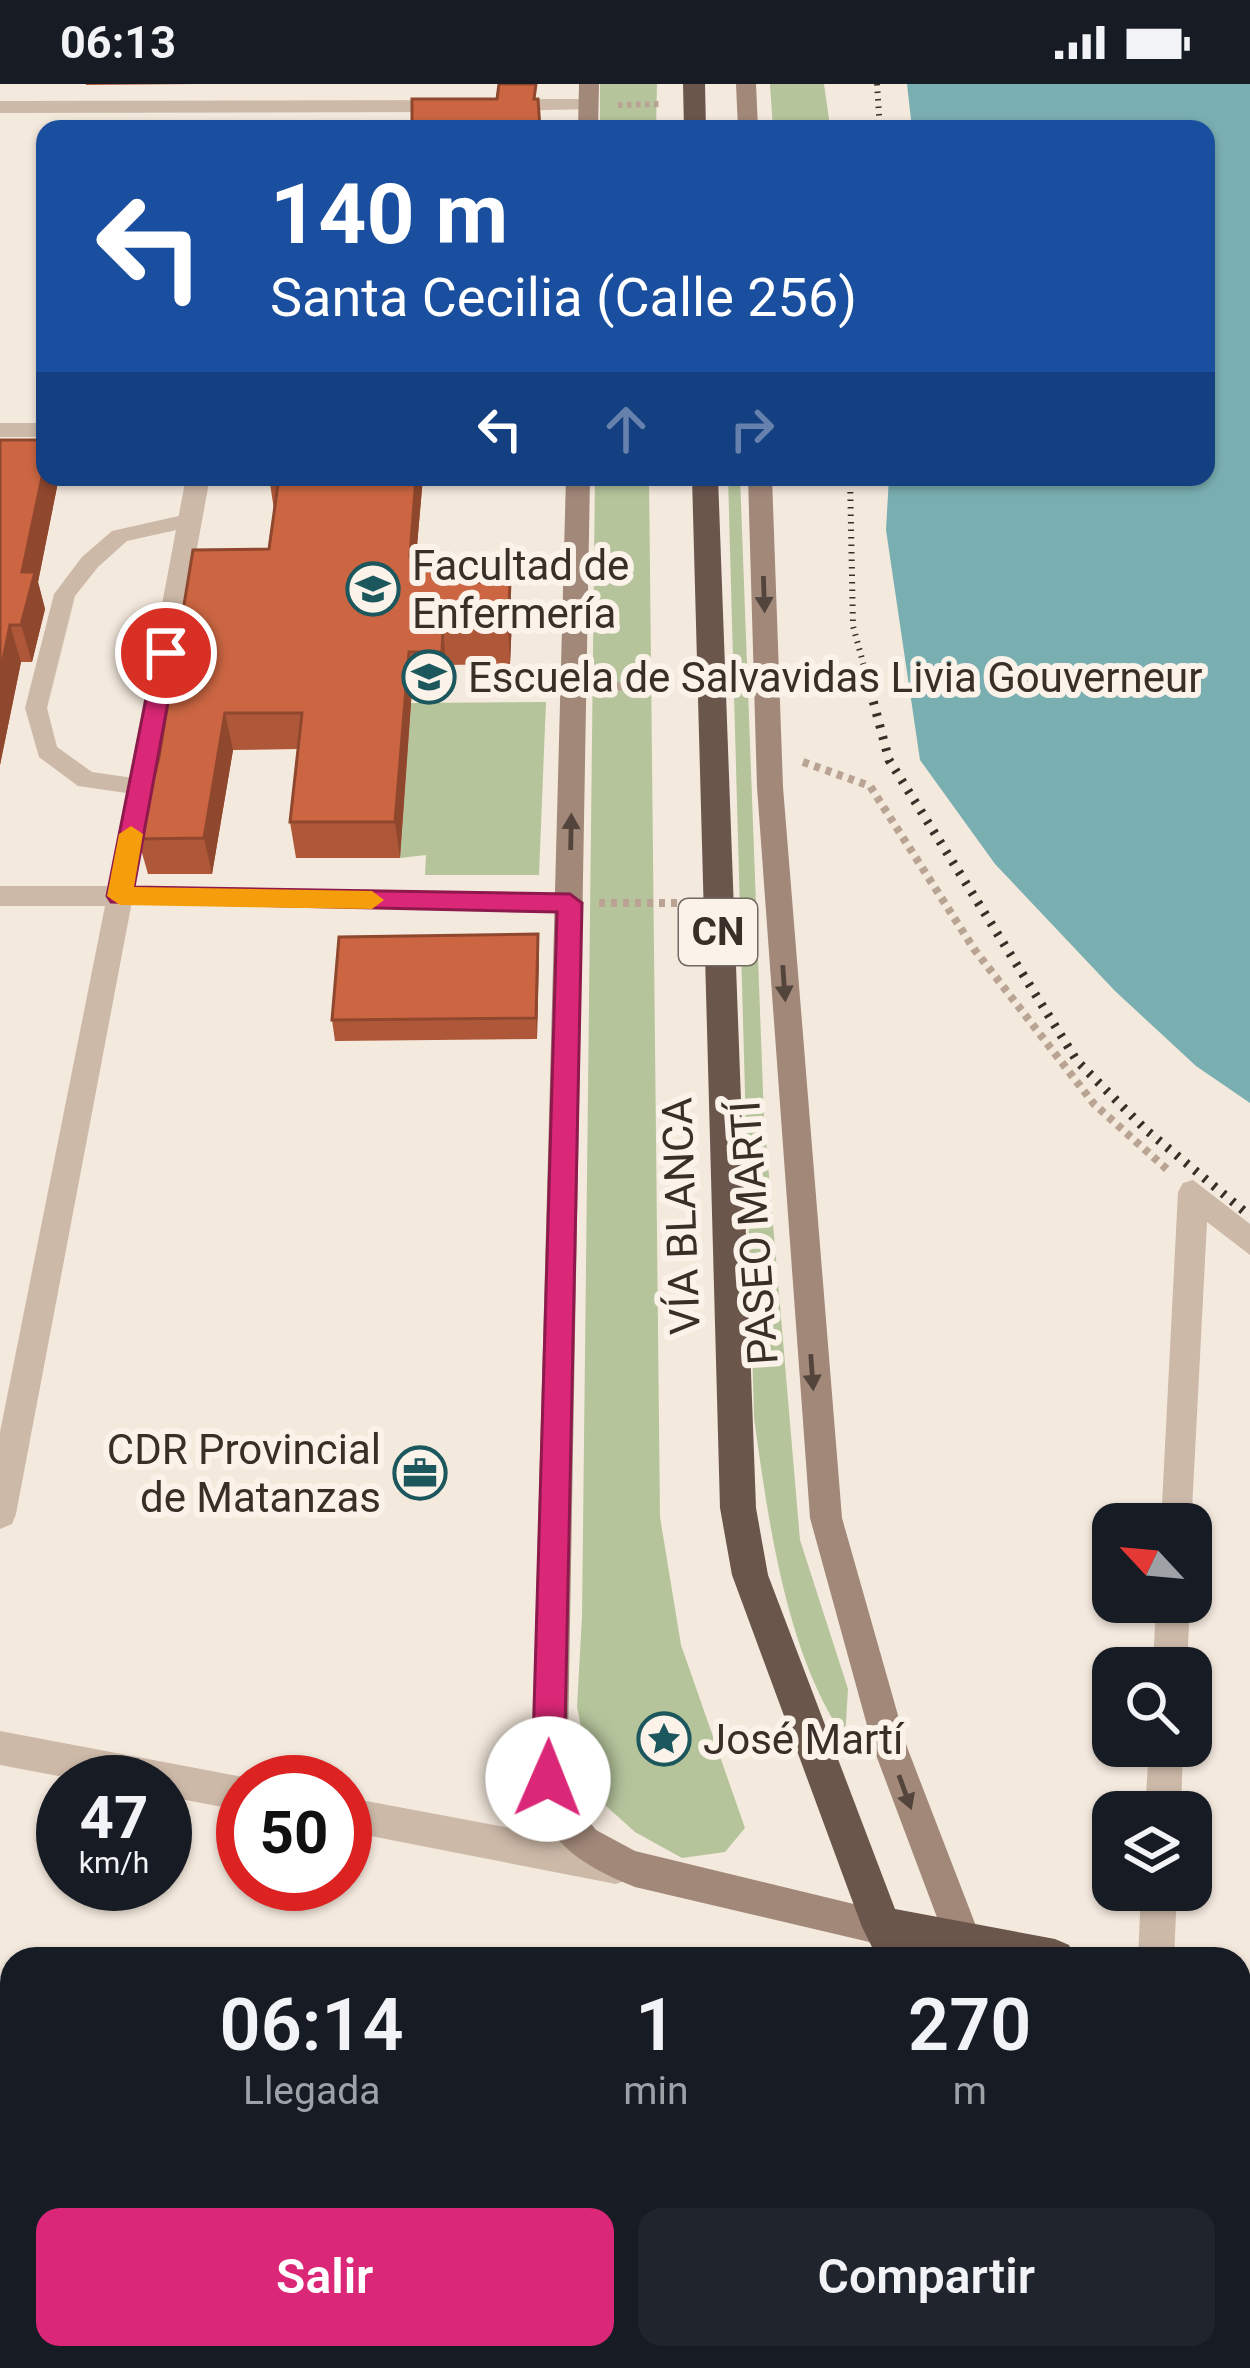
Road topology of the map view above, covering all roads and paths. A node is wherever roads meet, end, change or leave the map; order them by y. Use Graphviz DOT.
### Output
graph roads {
  1 [pos="271,84"];
  2 [pos="746,84"];
  3 [pos="694,94"];
  4 [pos="589,95"];
  5 [pos="267,106"];
  6 [pos="0,107"];
  7 [pos="265,120"];
  8 [pos="748,120"];
  9 [pos="0,430"];
  10 [pos="36,430"];
  11 [pos="197,486"];
  12 [pos="578,486"];
  13 [pos="705,486"];
  14 [pos="760,486"];
  15 [pos="192,520"];
  16 [pos="711,683"];
  17 [pos="574,689"];
  18 [pos="790,757"];
  19 [pos="140,788"];
  20 [pos="0,896"];
  21 [pos="120,896"];
  22 [pos="570,903"];
  23 [pos="717,903"];
  24 [pos="1193,1192"];
  25 [pos="1250,1242"];
  26 [pos="1178,1503"];
  27 [pos="0,1514"];
  28 [pos="0,1748"];
  29 [pos="216,1789"];
  30 [pos="372,1819"];
  31 [pos="635,1869"];
  32 [pos="1158,1911"];
  33 [pos="892,1943"];
  34 [pos="942,1947"];
  35 [pos="966,1947"];
  36 [pos="1157,1947"];
  1 -- 5 [label="street"];
  2 -- 8 [label="main road"];
  3 -- 4 [label="path"];
  4 -- 5 [label="street"];
  5 -- 6 [label="street"];
  5 -- 7 [label="street"];
  9 -- 10 [label="street"];
  11 -- 15 [label="street"];
  12 -- 17 [label="main road"];
  13 -- 16 [label="highway, VÍA BLANCA / CN"];
  14 -- 35 [label="main road, PASEO MARTÍ, one-way"];
  15 -- 19 [label="street"];
  15 -- 19 [label="lane"];
  16 -- 17 [label="path"];
  16 -- 23 [label="highway, VÍA BLANCA / CN"];
  22 -- 17 [label="main road, one-way"];
  18 -- 24 [label="path"];
  19 -- 21 [label="street"];
  20 -- 21 [label="street"];
  21 -- 22 [label="street"];
  21 -- 27 [label="street"];
  22 -- 23 [label="path"];
  22 -- 31 [label="main road"];
  23 -- 33 [label="highway, VÍA BLANCA / CN"];
  24 -- 25 [label="street"];
  24 -- 26 [label="street"];
  28 -- 29 [label="street"];
  30 -- 31 [label="street"];
  31 -- 33 [label="main road"];
  32 -- 36 [label="street"];
  33 -- 34 [label="highway"];
}
